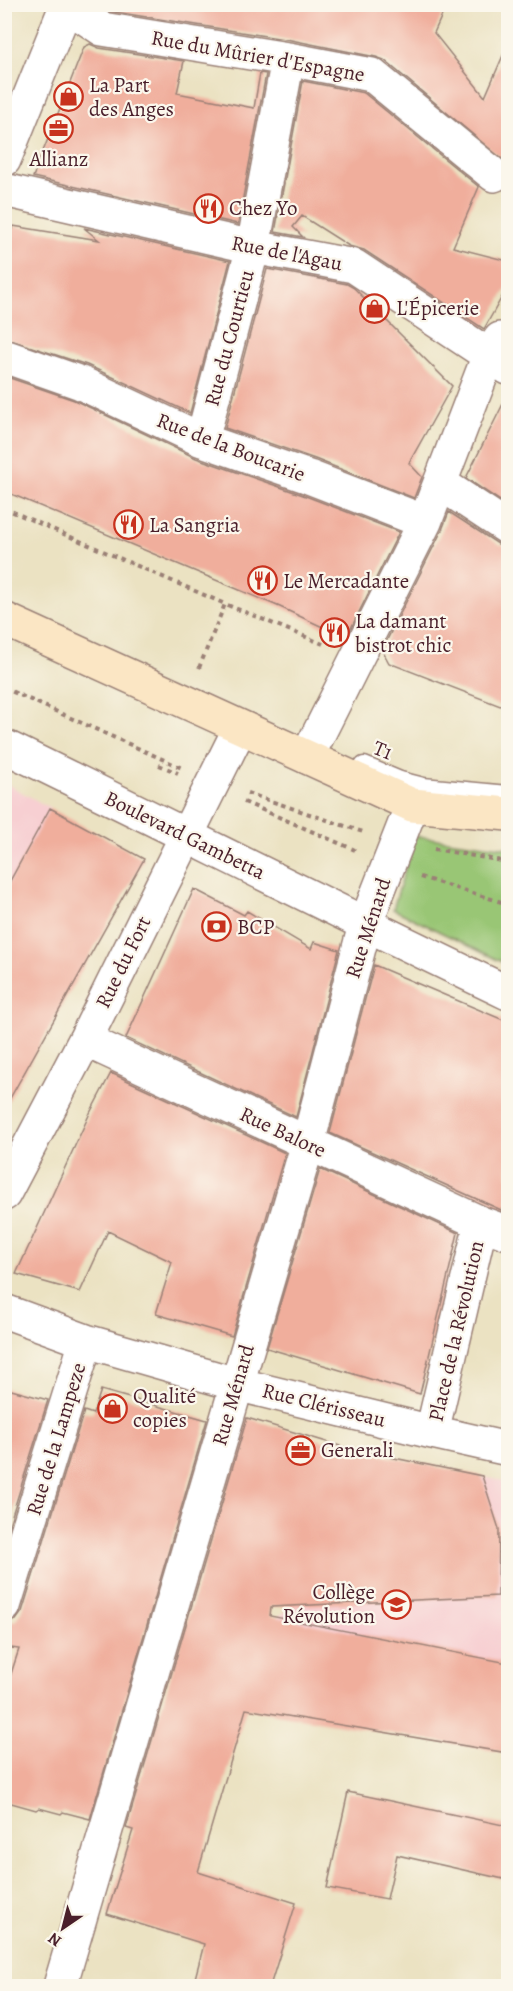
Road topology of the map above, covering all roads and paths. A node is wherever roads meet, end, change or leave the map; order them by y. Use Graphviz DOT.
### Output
graph roads {
  1 [pos="66,5"];
  2 [pos="288,59"];
  3 [pos="4,160"];
  4 [pos="494,175"];
  5 [pos="4,190"];
  6 [pos="253,247"];
  7 [pos="499,354"];
  8 [pos="4,356"];
  9 [pos="202,440"];
  10 [pos="440,483"];
  11 [pos="4,508"];
  12 [pos="425,522"];
  13 [pos="508,528"];
  14 [pos="225,604"];
  15 [pos="7,617"];
  16 [pos="356,658"];
  17 [pos="195,676"];
  18 [pos="245,722"];
  19 [pos="4,746"];
  20 [pos="310,751"];
  21 [pos="508,795"];
  22 [pos="412,806"];
  23 [pos="508,814"];
  24 [pos="186,834"];
  25 [pos="365,925"];
  26 [pos="508,993"];
  27 [pos="86,1040"];
  28 [pos="308,1143"];
  29 [pos="4,1194"];
  30 [pos="495,1228"];
  31 [pos="4,1311"];
  32 [pos="86,1341"];
  33 [pos="236,1384"];
  34 [pos="432,1432"];
  35 [pos="508,1449"];
  36 [pos="4,1606"];
  37 [pos="60,1986"];
  1 -- 2 [label="street, Rue du Mûrier d'Espagne"];
  1 -- 3 [label="street"];
  2 -- 4 [label="street, Rue du Mûrier d'Espagne"];
  2 -- 6 [label="street, Rue du Courtieu"];
  5 -- 6 [label="street, Rue de l'Agau"];
  6 -- 7 [label="street, Rue de l'Agau"];
  6 -- 9 [label="street, Rue du Courtieu"];
  7 -- 10 [label="street"];
  8 -- 9 [label="street, Rue de la Boucarie"];
  9 -- 12 [label="street, Rue de la Boucarie"];
  10 -- 12 [label="street"];
  10 -- 13 [label="street"];
  11 -- 14 [label="path"];
  12 -- 16 [label="street"];
  14 -- 16 [label="path"];
  14 -- 17 [label="path"];
  15 -- 18 [label="street"];
  16 -- 20 [label="street"];
  18 -- 20 [label="street"];
  18 -- 24 [label="street, Rue du Fort"];
  19 -- 24 [label="street, Boulevard Gambetta"];
  20 -- 21 [label="lane, T1"];
  20 -- 22 [label="street"];
  22 -- 23 [label="street"];
  22 -- 25 [label="street, Rue Ménard"];
  24 -- 25 [label="street, Boulevard Gambetta"];
  24 -- 27 [label="street, Rue du Fort"];
  25 -- 26 [label="street, Boulevard Gambetta"];
  25 -- 28 [label="street, Rue Ménard"];
  27 -- 28 [label="street, Rue Balore"];
  27 -- 29 [label="street, Rue du Fort"];
  28 -- 30 [label="street, Rue Balore"];
  28 -- 33 [label="street, Rue Ménard"];
  30 -- 34 [label="street, Place de la Révolution"];
  31 -- 32 [label="street, Rue Clérisseau"];
  32 -- 33 [label="street, Rue Clérisseau"];
  32 -- 36 [label="street, Rue de la Lampeze"];
  33 -- 34 [label="street, Rue Clérisseau"];
  33 -- 37 [label="street, Rue Ménard"];
  34 -- 35 [label="street, Rue Clérisseau"];
}
